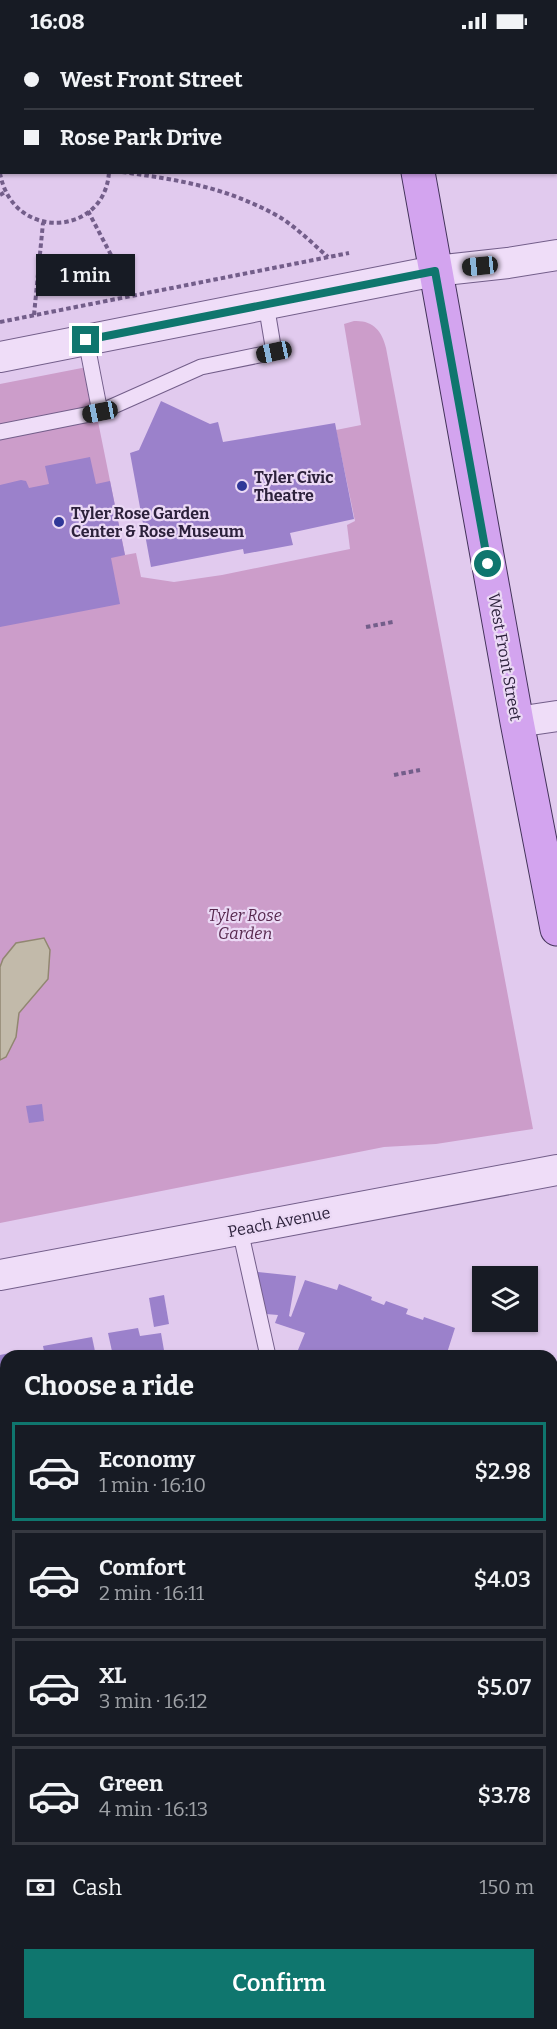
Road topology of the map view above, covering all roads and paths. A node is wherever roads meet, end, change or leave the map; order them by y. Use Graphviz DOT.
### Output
graph roads {
  1 [pos="0,174"];
  2 [pos="108,174"];
  3 [pos="138,174"];
  4 [pos="418,174"];
  5 [pos="5,192"];
  6 [pos="0,195"];
  7 [pos="88,212"];
  8 [pos="43,223"];
  9 [pos="349,253"];
  10 [pos="557,255"];
  11 [pos="328,257"];
  12 [pos="435,271"];
  13 [pos="132,296"];
  14 [pos="266,304"];
  15 [pos="34,315"];
  16 [pos="0,322"];
  17 [pos="86,340"];
  18 [pos="0,357"];
  19 [pos="100,412"];
  20 [pos="0,432"];
  21 [pos="393,622"];
  22 [pos="366,627"];
  23 [pos="557,716"];
  24 [pos="517,722"];
  25 [pos="420,770"];
  26 [pos="394,776"];
  27 [pos="557,929"];
  28 [pos="557,1170"];
  29 [pos="240,1230"];
  30 [pos="0,1275"];
  31 [pos="267,1350"];
  1 -- 5 [label="path"];
  2 -- 7 [label="path"];
  3 -- 11 [label="path"];
  4 -- 12 [label="main road, West Front Street"];
  5 -- 6 [label="path"];
  5 -- 8 [label="path"];
  7 -- 8 [label="path"];
  7 -- 13 [label="path"];
  8 -- 15 [label="path"];
  9 -- 11 [label="path"];
  10 -- 12 [label="street"];
  11 -- 13 [label="path"];
  12 -- 14 [label="street"];
  12 -- 24 [label="main road, West Front Street"];
  13 -- 15 [label="path"];
  14 -- 17 [label="street"];
  14 -- 19 [label="lane"];
  15 -- 16 [label="path"];
  17 -- 18 [label="street"];
  17 -- 19 [label="lane"];
  19 -- 20 [label="lane"];
  21 -- 22 [label="path"];
  23 -- 24 [label="street"];
  24 -- 27 [label="main road, West Front Street"];
  25 -- 26 [label="path"];
  28 -- 29 [label="street, Peach Avenue"];
  29 -- 30 [label="street, Peach Avenue"];
  29 -- 31 [label="lane"];
}
